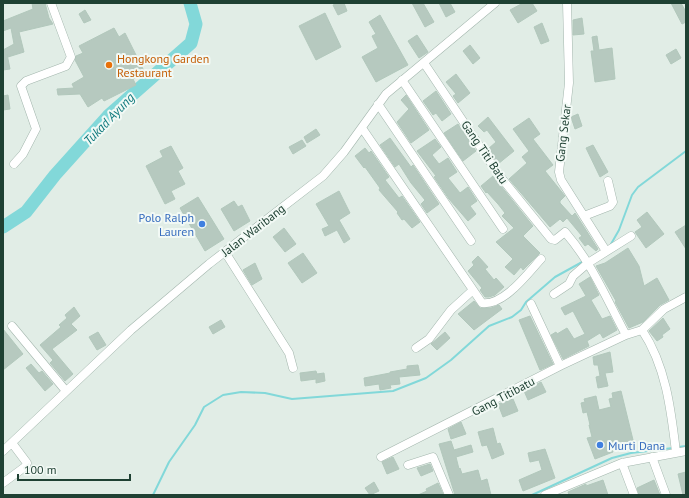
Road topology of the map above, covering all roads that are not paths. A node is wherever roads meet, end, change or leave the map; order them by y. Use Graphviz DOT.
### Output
graph roads {
  1 [pos="51,3"];
  2 [pos="495,3"];
  3 [pos="567,3"];
  4 [pos="424,63"];
  5 [pos="402,80"];
  6 [pos="378,104"];
  7 [pos="362,128"];
  8 [pos="14,164"];
  9 [pos="608,181"];
  10 [pos="584,216"];
  11 [pos="503,229"];
  12 [pos="631,236"];
  13 [pos="471,241"];
  14 [pos="605,249"];
  15 [pos="225,252"];
  16 [pos="541,259"];
  17 [pos="586,261"];
  18 [pos="473,290"];
  19 [pos="554,294"];
  20 [pos="686,297"];
  21 [pos="531,304"];
  22 [pos="12,326"];
  23 [pos="642,330"];
  24 [pos="626,335"];
  25 [pos="416,348"];
  26 [pos="560,366"];
  27 [pos="293,368"];
  28 [pos="66,391"];
  29 [pos="12,442"];
  30 [pos="676,448"];
  31 [pos="3,451"];
  32 [pos="686,451"];
  33 [pos="652,456"];
  34 [pos="381,458"];
  35 [pos="622,463"];
  36 [pos="408,465"];
  37 [pos="5,478"];
  38 [pos="449,495"];
  39 [pos="544,495"];
  40 [pos="634,495"];
  41 [pos="666,495"];
  1 -- 8 [label="street"];
  2 -- 4 [label="street, Jalan Waribang"];
  3 -- 10 [label="street, Gang Sekar"];
  4 -- 5 [label="street, Jalan Waribang"];
  4 -- 17 [label="street, Gang Titi Batu"];
  5 -- 6 [label="street, Jalan Waribang"];
  5 -- 11 [label="street"];
  6 -- 7 [label="street, Jalan Waribang"];
  6 -- 13 [label="street"];
  7 -- 15 [label="street, Jalan Waribang"];
  7 -- 18 [label="street"];
  9 -- 10 [label="street"];
  10 -- 14 [label="street, Gang Sekar"];
  12 -- 14 [label="street"];
  14 -- 17 [label="street"];
  15 -- 27 [label="street"];
  15 -- 28 [label="street, Jalan Waribang"];
  16 -- 18 [label="street"];
  17 -- 19 [label="street"];
  17 -- 24 [label="street"];
  18 -- 25 [label="street"];
  20 -- 23 [label="street"];
  21 -- 26 [label="street"];
  22 -- 28 [label="street"];
  23 -- 24 [label="street, Gang Titibatu"];
  23 -- 30 [label="street"];
  24 -- 26 [label="street, Gang Titibatu"];
  26 -- 34 [label="street, Gang Titibatu"];
  28 -- 29 [label="street, Jalan Waribang"];
  29 -- 31 [label="street, Jalan Waribang"];
  29 -- 37 [label="street"];
  30 -- 32 [label="street"];
  30 -- 33 [label="street"];
  33 -- 35 [label="street"];
  33 -- 41 [label="street"];
  35 -- 39 [label="street"];
  35 -- 40 [label="street"];
  36 -- 38 [label="street"];
}
